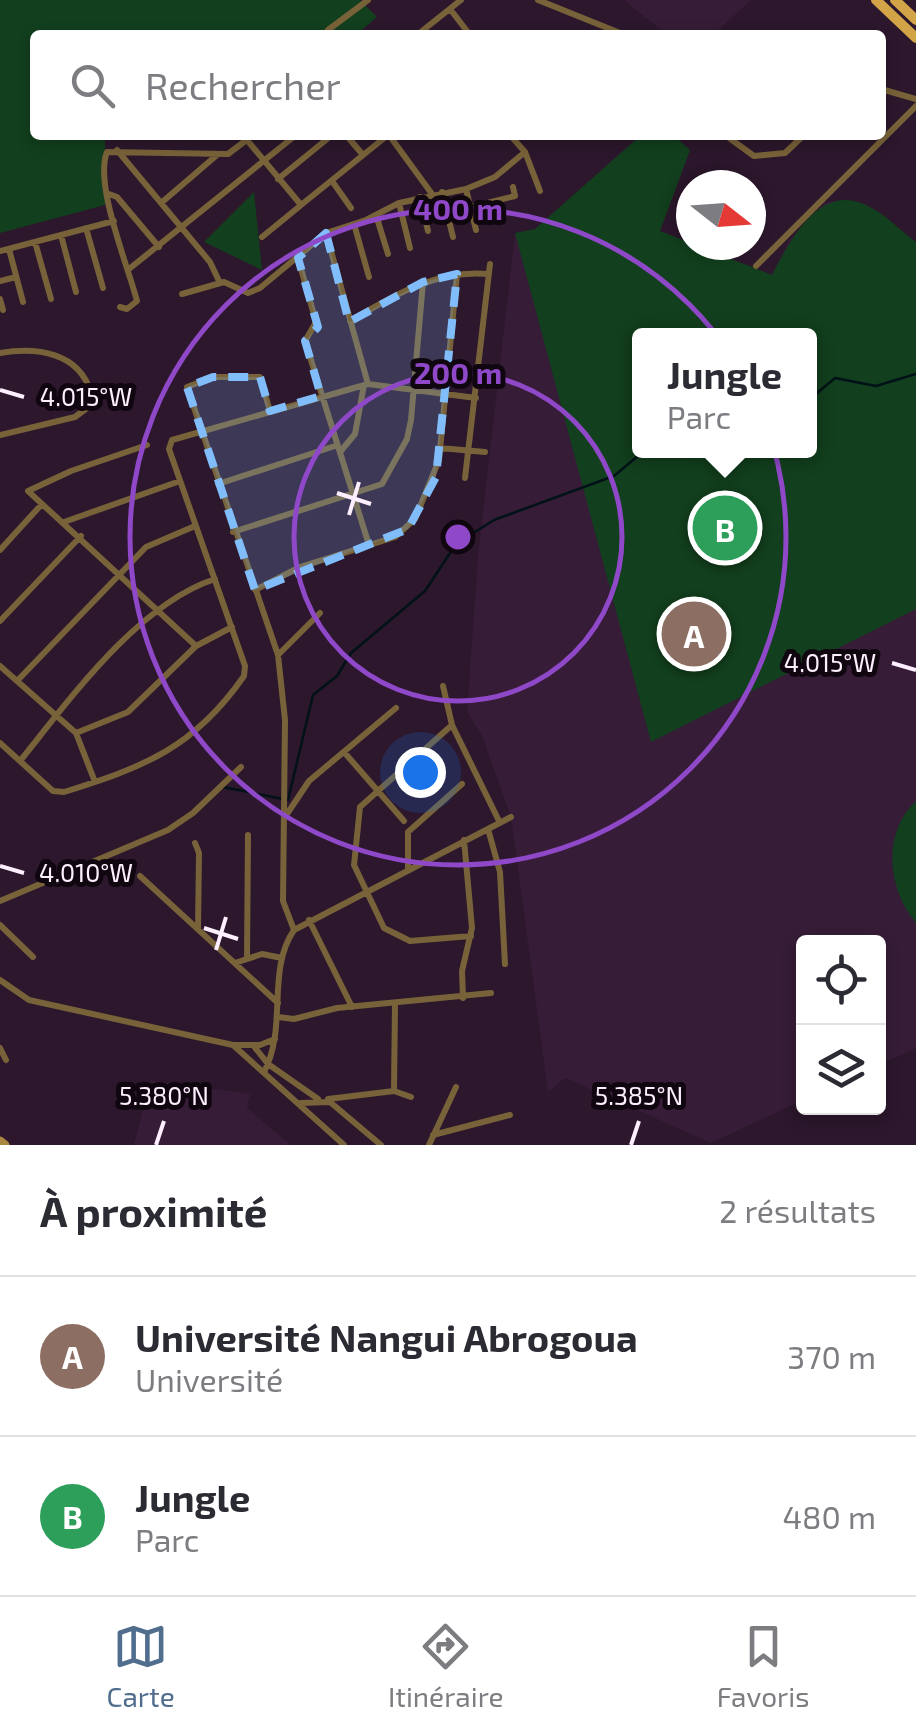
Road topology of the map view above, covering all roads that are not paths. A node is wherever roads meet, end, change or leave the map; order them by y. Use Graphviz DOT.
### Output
graph roads {
  1 [pos="368,0"];
  2 [pos="460,0"];
  3 [pos="538,0"];
  4 [pos="876,0"];
  5 [pos="894,0"];
  6 [pos="450,9"];
  7 [pos="916,20"];
  8 [pos="328,30"];
  9 [pos="426,30"];
  10 [pos="466,30"];
  11 [pos="613,30"];
  12 [pos="916,38"];
  13 [pos="886,92"];
  14 [pos="916,102"];
  15 [pos="886,128"];
  16 [pos="247,140"];
  17 [pos="251,140"];
  18 [pos="290,140"];
  19 [pos="326,140"];
  20 [pos="350,140"];
  21 [pos="383,140"];
  22 [pos="393,140"];
  23 [pos="514,140"];
  24 [pos="731,140"];
  25 [pos="798,140"];
  26 [pos="875,140"];
  27 [pos="118,150"];
  28 [pos="525,152"];
  29 [pos="218,155"];
  30 [pos="364,155"];
  31 [pos="263,162"];
  32 [pos="278,180"];
  33 [pos="332,181"];
  34 [pos="513,187"];
  35 [pos="466,189"];
  36 [pos="540,191"];
  37 [pos="442,192"];
  38 [pos="109,194"];
  39 [pos="432,194"];
  40 [pos="420,197"];
  41 [pos="161,203"];
  42 [pos="399,203"];
  43 [pos="301,205"];
  44 [pos="471,207"];
  45 [pos="351,208"];
  46 [pos="376,215"];
  47 [pos="114,221"];
  48 [pos="354,224"];
  49 [pos="86,228"];
  50 [pos="183,229"];
  51 [pos="476,230"];
  52 [pos="428,231"];
  53 [pos="326,233"];
  54 [pos="61,235"];
  55 [pos="453,237"];
  56 [pos="262,238"];
  57 [pos="36,242"];
  58 [pos="159,246"];
  59 [pos="9,248"];
  60 [pos="410,248"];
  61 [pos="0,251"];
  62 [pos="388,254"];
  63 [pos="298,258"];
  64 [pos="490,264"];
  65 [pos="756,266"];
  66 [pos="129,269"];
  67 [pos="457,274"];
  68 [pos="489,274"];
  69 [pos="369,276"];
  70 [pos="16,277"];
  71 [pos="0,281"];
  72 [pos="220,282"];
  73 [pos="422,282"];
  74 [pos="102,288"];
  75 [pos="76,292"];
  76 [pos="182,294"];
  77 [pos="0,299"];
  78 [pos="50,299"];
  79 [pos="23,302"];
  80 [pos="120,307"];
  81 [pos="3,310"];
  82 [pos="350,322"];
  83 [pos="0,352"];
  84 [pos="366,384"];
  85 [pos="415,390"];
  86 [pos="446,394"];
  87 [pos="321,396"];
  88 [pos="476,398"];
  89 [pos="270,411"];
  90 [pos="200,432"];
  91 [pos="0,435"];
  92 [pos="147,444"];
  93 [pos="440,448"];
  94 [pos="337,449"];
  95 [pos="468,450"];
  96 [pos="485,452"];
  97 [pos="465,478"];
  98 [pos="180,482"];
  99 [pos="218,484"];
  100 [pos="353,494"];
  101 [pos="42,505"];
  102 [pos="64,522"];
  103 [pos="195,526"];
  104 [pos="233,532"];
  105 [pos="80,536"];
  106 [pos="369,545"];
  107 [pos="0,550"];
  108 [pos="116,574"];
  109 [pos="215,578"];
  110 [pos="255,590"];
  111 [pos="156,609"];
  112 [pos="320,612"];
  113 [pos="0,621"];
  114 [pos="232,627"];
  115 [pos="196,646"];
  116 [pos="278,655"];
  117 [pos="0,666"];
  118 [pos="16,681"];
  119 [pos="443,686"];
  120 [pos="396,708"];
  121 [pos="55,717"];
  122 [pos="452,725"];
  123 [pos="76,733"];
  124 [pos="0,743"];
  125 [pos="344,752"];
  126 [pos="20,761"];
  127 [pos="241,767"];
  128 [pos="95,782"];
  129 [pos="462,784"];
  130 [pos="377,791"];
  131 [pos="511,817"];
  132 [pos="284,818"];
  133 [pos="404,821"];
  134 [pos="500,823"];
  135 [pos="488,829"];
  136 [pos="248,836"];
  137 [pos="464,840"];
  138 [pos="195,843"];
  139 [pos="408,868"];
  140 [pos="140,876"];
  141 [pos="365,892"];
  142 [pos="0,901"];
  143 [pos="309,920"];
  144 [pos="0,925"];
  145 [pos="198,930"];
  146 [pos="294,930"];
  147 [pos="471,936"];
  148 [pos="33,957"];
  149 [pos="247,958"];
  150 [pos="282,958"];
  151 [pos="234,964"];
  152 [pos="506,964"];
  153 [pos="0,980"];
  154 [pos="491,993"];
  155 [pos="463,998"];
  156 [pos="395,1003"];
  157 [pos="279,1004"];
  158 [pos="352,1007"];
  159 [pos="278,1017"];
  160 [pos="276,1039"];
  161 [pos="253,1045"];
  162 [pos="233,1046"];
  163 [pos="0,1048"];
  164 [pos="6,1060"];
  165 [pos="266,1068"];
  166 [pos="456,1086"];
  167 [pos="394,1092"];
  168 [pos="411,1096"];
  169 [pos="321,1100"];
  170 [pos="300,1104"];
  171 [pos="510,1116"];
  172 [pos="432,1135"];
  173 [pos="344,1145"];
  174 [pos="381,1145"];
  175 [pos="429,1145"];
  1 -- 8 [label="street"];
  2 -- 6 [label="street"];
  3 -- 11 [label="street"];
  4 -- 12 [label="main road"];
  5 -- 7 [label="main road"];
  6 -- 9 [label="street"];
  6 -- 10 [label="street"];
  13 -- 14 [label="street"];
  14 -- 15 [label="street"];
  16 -- 29 [label="street"];
  17 -- 31 [label="street"];
  18 -- 31 [label="street"];
  19 -- 32 [label="street"];
  20 -- 30 [label="street"];
  21 -- 30 [label="street"];
  22 -- 39 [label="street"];
  23 -- 28 [label="street"];
  24 -- 25 [label="street"];
  26 -- 65 [label="street"];
  27 -- 29 [label="street"];
  27 -- 38 [label="street"];
  27 -- 41 [label="street"];
  28 -- 35 [label="street"];
  28 -- 36 [label="street"];
  29 -- 41 [label="street"];
  30 -- 33 [label="street"];
  31 -- 32 [label="street"];
  31 -- 50 [label="street"];
  32 -- 43 [label="street"];
  33 -- 43 [label="street"];
  33 -- 45 [label="street"];
  34 -- 44 [label="street"];
  35 -- 37 [label="street"];
  35 -- 44 [label="street"];
  37 -- 39 [label="street"];
  37 -- 55 [label="street"];
  38 -- 47 [label="street"];
  38 -- 58 [label="street"];
  39 -- 40 [label="street"];
  40 -- 42 [label="street"];
  40 -- 52 [label="street"];
  41 -- 50 [label="street"];
  42 -- 46 [label="street"];
  42 -- 60 [label="street"];
  43 -- 56 [label="street"];
  44 -- 51 [label="street"];
  46 -- 48 [label="street"];
  46 -- 62 [label="street"];
  47 -- 49 [label="street"];
  47 -- 66 [label="street"];
  48 -- 53 [label="street"];
  48 -- 69 [label="street"];
  49 -- 54 [label="street"];
  49 -- 74 [label="street"];
  50 -- 58 [label="street"];
  50 -- 72 [label="street"];
  53 -- 63 [label="street"];
  53 -- 82 [label="street"];
  54 -- 57 [label="street"];
  54 -- 75 [label="street"];
  57 -- 59 [label="street"];
  57 -- 78 [label="street"];
  58 -- 66 [label="street"];
  59 -- 61 [label="street"];
  59 -- 70 [label="street"];
  63 -- 72 [label="street"];
  63 -- 87 [label="street"];
  64 -- 68 [label="street"];
  66 -- 80 [label="street"];
  67 -- 68 [label="street"];
  67 -- 73 [label="street"];
  67 -- 86 [label="street"];
  68 -- 88 [label="street"];
  70 -- 71 [label="street"];
  70 -- 79 [label="street"];
  72 -- 76 [label="street"];
  73 -- 82 [label="street"];
  73 -- 85 [label="street"];
  77 -- 81 [label="street"];
  82 -- 84 [label="street"];
  83 -- 91 [label="street"];
  84 -- 85 [label="street"];
  84 -- 87 [label="street"];
  84 -- 94 [label="street"];
  85 -- 86 [label="street"];
  85 -- 100 [label="street"];
  86 -- 88 [label="street"];
  86 -- 93 [label="street"];
  87 -- 89 [label="street"];
  87 -- 94 [label="street"];
  88 -- 95 [label="street"];
  89 -- 90 [label="street"];
  89 -- 90 [label="street"];
  90 -- 98 [label="street"];
  90 -- 99 [label="street"];
  92 -- 101 [label="street"];
  93 -- 95 [label="street"];
  93 -- 106 [label="street"];
  94 -- 99 [label="street"];
  94 -- 100 [label="street"];
  95 -- 96 [label="street"];
  95 -- 97 [label="street"];
  98 -- 102 [label="street"];
  98 -- 103 [label="street"];
  99 -- 104 [label="street"];
  100 -- 104 [label="street"];
  100 -- 106 [label="street"];
  101 -- 102 [label="street"];
  101 -- 107 [label="street"];
  102 -- 105 [label="street"];
  103 -- 108 [label="street"];
  103 -- 109 [label="street"];
  104 -- 110 [label="street"];
  105 -- 108 [label="street"];
  105 -- 113 [label="street"];
  106 -- 110 [label="street"];
  108 -- 111 [label="street"];
  108 -- 118 [label="street"];
  109 -- 111 [label="street"];
  109 -- 114 [label="street"];
  110 -- 116 [label="street"];
  111 -- 115 [label="street"];
  111 -- 121 [label="street"];
  112 -- 116 [label="street"];
  114 -- 115 [label="street"];
  114 -- 128 [label="street"];
  115 -- 123 [label="street"];
  116 -- 132 [label="street"];
  117 -- 118 [label="street"];
  118 -- 121 [label="street"];
  119 -- 122 [label="street"];
  120 -- 125 [label="street"];
  121 -- 123 [label="street"];
  121 -- 126 [label="street"];
  122 -- 130 [label="street"];
  122 -- 134 [label="street"];
  123 -- 128 [label="street"];
  124 -- 126 [label="street"];
  125 -- 130 [label="street"];
  125 -- 132 [label="street"];
  126 -- 128 [label="street"];
  127 -- 142 [label="street"];
  129 -- 139 [label="street"];
  130 -- 133 [label="street"];
  130 -- 141 [label="street"];
  131 -- 134 [label="street"];
  132 -- 146 [label="street"];
  134 -- 135 [label="street"];
  135 -- 137 [label="street"];
  135 -- 152 [label="street"];
  136 -- 149 [label="street"];
  137 -- 139 [label="street"];
  137 -- 147 [label="street"];
  138 -- 145 [label="street"];
  139 -- 141 [label="street"];
  140 -- 145 [label="street"];
  141 -- 143 [label="street"];
  141 -- 147 [label="street"];
  143 -- 146 [label="street"];
  143 -- 158 [label="street"];
  144 -- 148 [label="street"];
  145 -- 151 [label="street"];
  146 -- 150 [label="street"];
  147 -- 155 [label="street"];
  149 -- 150 [label="street"];
  149 -- 151 [label="street"];
  150 -- 157 [label="street"];
  151 -- 157 [label="street"];
  153 -- 162 [label="street"];
  154 -- 155 [label="street"];
  155 -- 156 [label="street"];
  156 -- 158 [label="street"];
  156 -- 167 [label="street"];
  157 -- 159 [label="street"];
  158 -- 159 [label="street"];
  159 -- 160 [label="street"];
  160 -- 161 [label="street"];
  160 -- 165 [label="street"];
  161 -- 162 [label="street"];
  161 -- 165 [label="street"];
  162 -- 165 [label="street"];
  163 -- 164 [label="street"];
  165 -- 169 [label="street"];
  165 -- 170 [label="street"];
  166 -- 172 [label="street"];
  167 -- 168 [label="street"];
  167 -- 169 [label="street"];
  169 -- 170 [label="street"];
  169 -- 174 [label="street"];
  170 -- 173 [label="street"];
  171 -- 172 [label="street"];
  172 -- 175 [label="street"];
}
